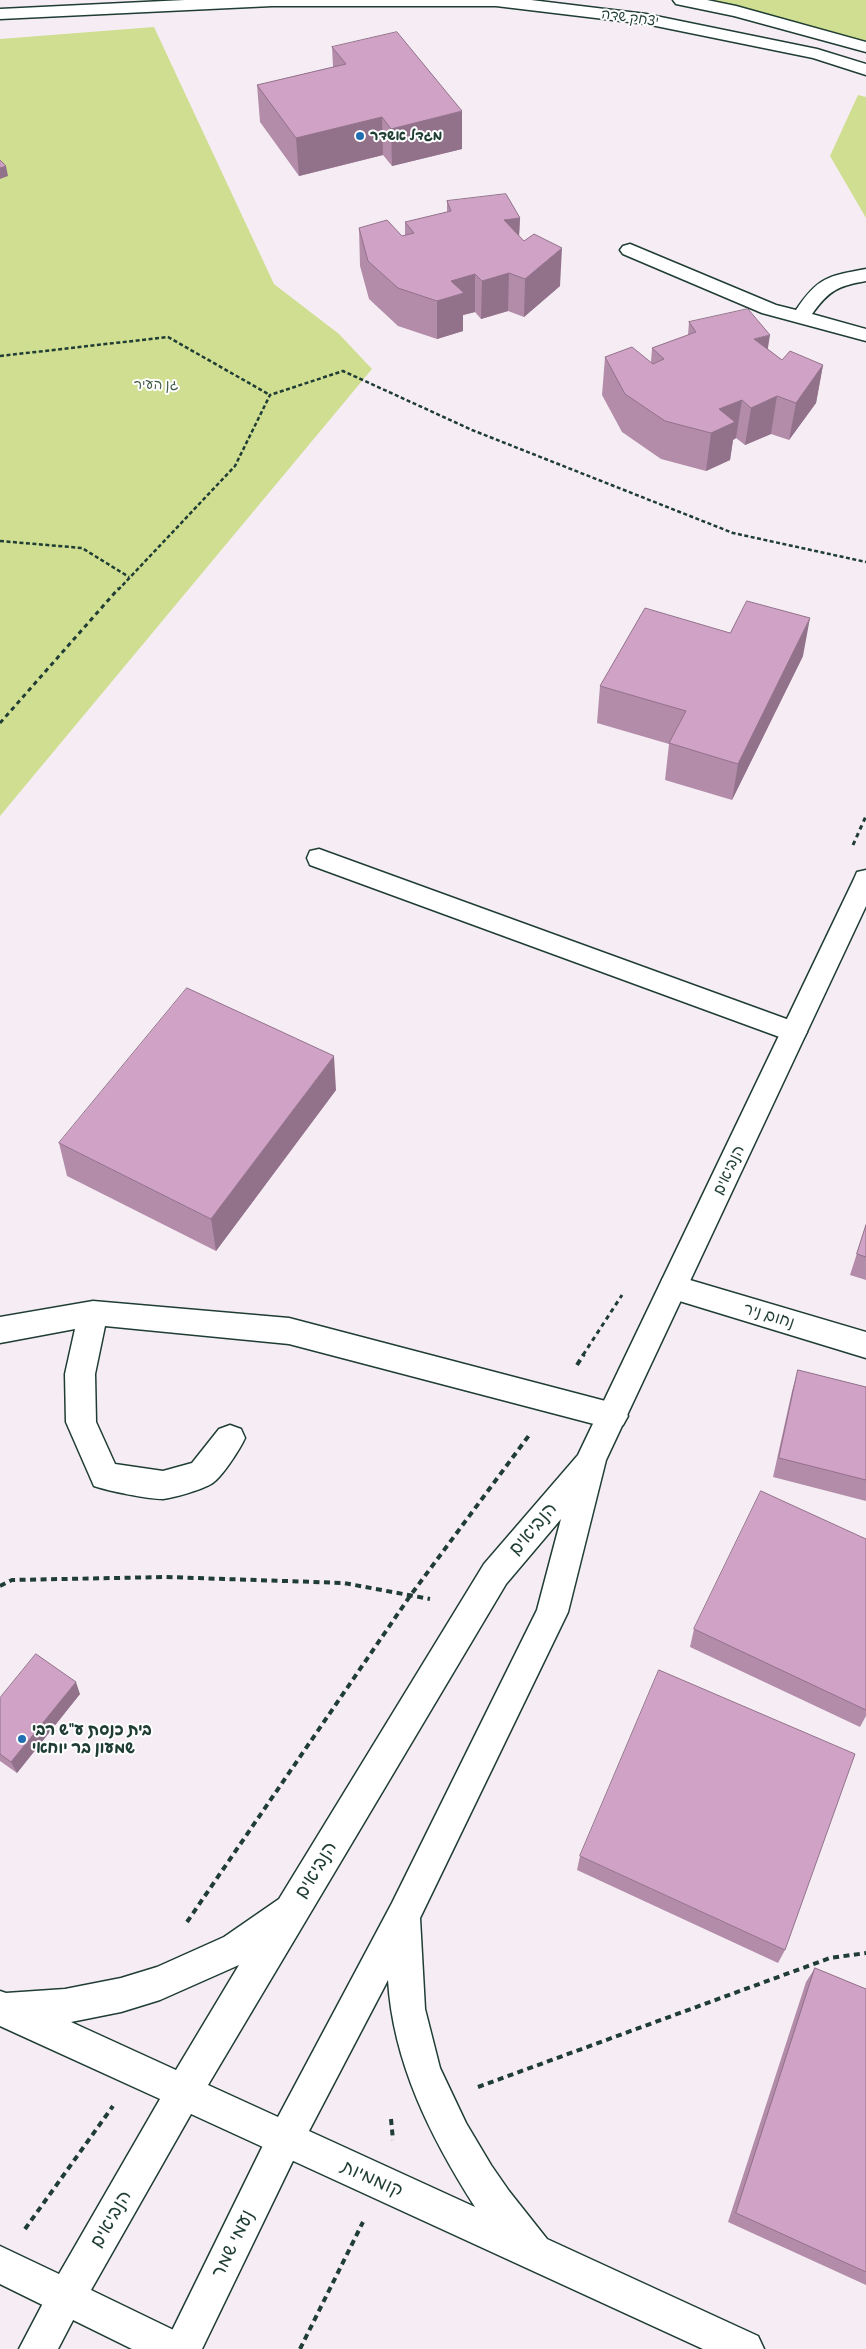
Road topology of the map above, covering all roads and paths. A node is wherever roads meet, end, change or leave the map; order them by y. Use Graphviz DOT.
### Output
graph roads {
  1 [pos="682,0"];
  2 [pos="0,14"];
  3 [pos="866,46"];
  4 [pos="866,70"];
  5 [pos="630,250"];
  6 [pos="866,275"];
  7 [pos="800,318"];
  8 [pos="866,335"];
  9 [pos="0,356"];
  10 [pos="270,395"];
  11 [pos="0,541"];
  12 [pos="866,562"];
  13 [pos="129,577"];
  14 [pos="0,722"];
  15 [pos="319,858"];
  16 [pos="866,879"];
  17 [pos="794,1032"];
  18 [pos="673,1287"];
  19 [pos="93,1313"];
  20 [pos="0,1330"];
  21 [pos="866,1345"];
  22 [pos="613,1416"];
  23 [pos="230,1438"];
  24 [pos="591,1460"];
  25 [pos="0,1586"];
  26 [pos="475,1607"];
  27 [pos="294,1908"];
  28 [pos="404,1916"];
  29 [pos="866,1953"];
  30 [pos="2,2008"];
  31 [pos="139,2071"];
  32 [pos="184,2093"];
  33 [pos="437,2102"];
  34 [pos="391,2119"];
  35 [pos="285,2140"];
  36 [pos="382,2183"];
  37 [pos="23,2232"];
  38 [pos="536,2253"];
  39 [pos="0,2265"];
  40 [pos="66,2297"];
  41 [pos="38,2349"];
  42 [pos="173,2349"];
  43 [pos="182,2349"];
  44 [pos="300,2349"];
  45 [pos="744,2349"];
  1 -- 3 [label="street"];
  2 -- 4 [label="street, יצחק שדה"];
  5 -- 7 [label="street"];
  6 -- 7 [label="street"];
  7 -- 8 [label="street"];
  9 -- 10 [label="path"];
  10 -- 12 [label="path"];
  10 -- 13 [label="path"];
  11 -- 13 [label="path"];
  13 -- 14 [label="path"];
  15 -- 17 [label="street"];
  16 -- 17 [label="street, הנביאים"];
  17 -- 18 [label="street, הנביאים"];
  18 -- 21 [label="street, נחום ניר"];
  18 -- 22 [label="street, הנביאים"];
  19 -- 20 [label="street"];
  19 -- 22 [label="street"];
  19 -- 23 [label="street"];
  22 -- 24 [label="street, הנביאים"];
  24 -- 26 [label="street, הנביאים"];
  24 -- 28 [label="street, הנביאים"];
  25 -- 26 [label="path"];
  26 -- 27 [label="street, הנביאים"];
  27 -- 30 [label="street"];
  27 -- 32 [label="street, הנביאים"];
  28 -- 33 [label="street"];
  28 -- 35 [label="street, הנביאים"];
  29 -- 33 [label="path"];
  30 -- 31 [label="street, קוממיות"];
  31 -- 32 [label="street, קוממיות"];
  31 -- 37 [label="path"];
  32 -- 35 [label="street, קוממיות"];
  32 -- 40 [label="street, הנביאים"];
  33 -- 38 [label="street"];
  34 -- 36 [label="path"];
  35 -- 36 [label="street, קוממיות"];
  35 -- 43 [label="street, נעמי שמר"];
  36 -- 38 [label="street, קוממיות"];
  36 -- 44 [label="path"];
  38 -- 45 [label="street, קוממיות"];
  39 -- 40 [label="street"];
  40 -- 41 [label="street"];
  40 -- 42 [label="street"];
}
